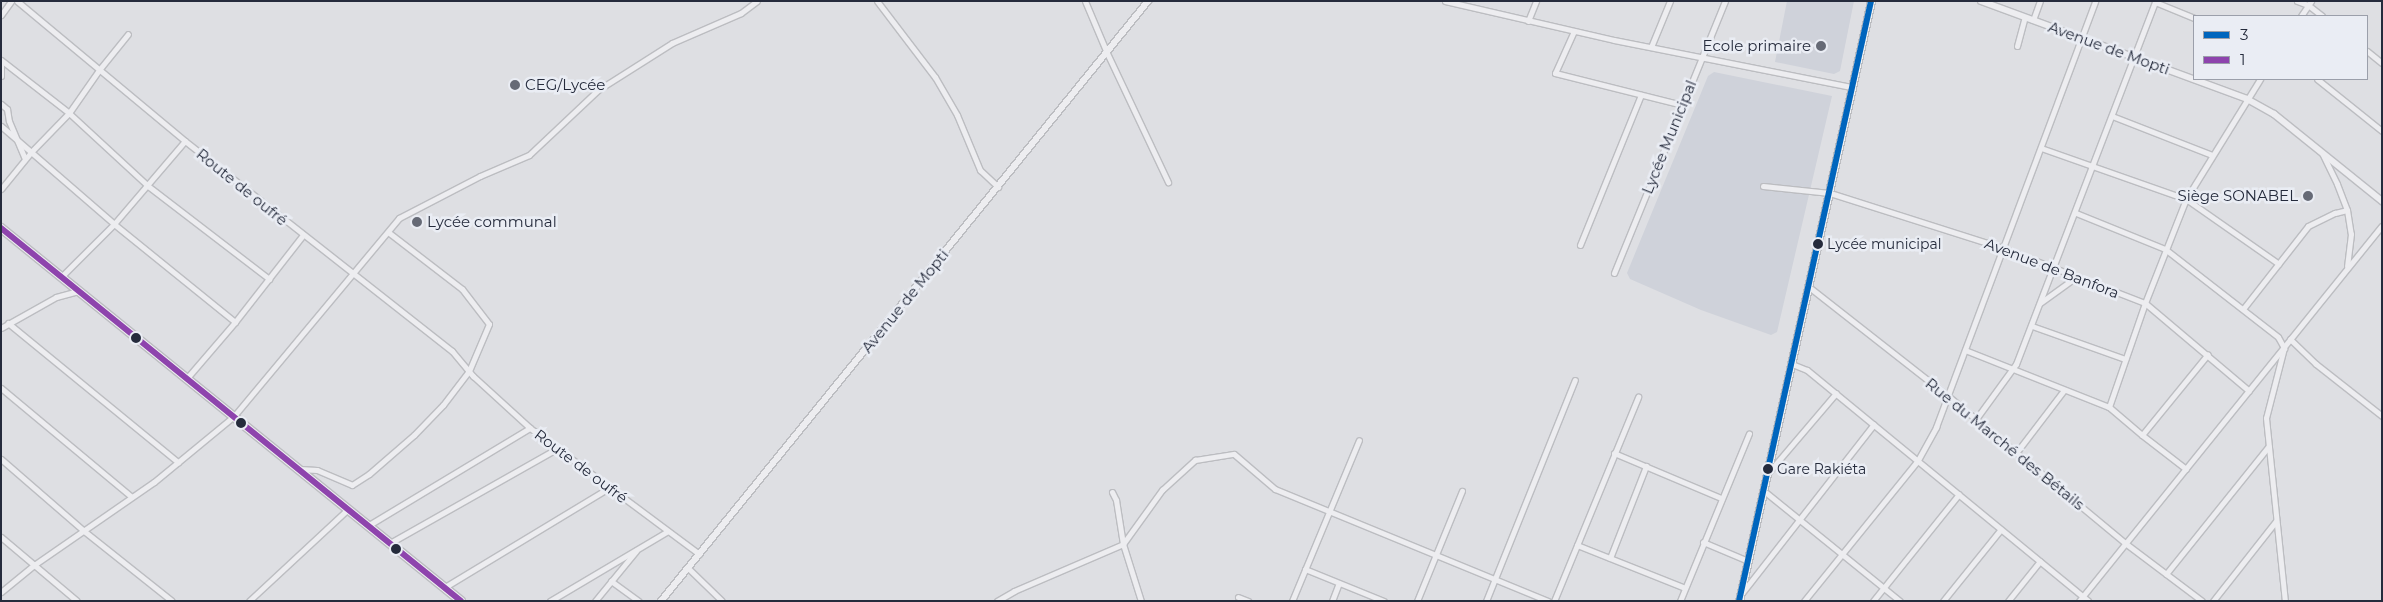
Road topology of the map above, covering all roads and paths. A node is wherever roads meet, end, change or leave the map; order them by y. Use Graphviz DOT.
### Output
graph roads {
  1 [pos="11,1"];
  2 [pos="17,1"];
  3 [pos="757,1"];
  4 [pos="877,1"];
  5 [pos="1085,1"];
  6 [pos="1148,1"];
  7 [pos="1445,1"];
  8 [pos="1480,1"];
  9 [pos="1536,1"];
  10 [pos="1670,1"];
  11 [pos="1725,1"];
  12 [pos="1871,1"];
  13 [pos="1981,1"];
  14 [pos="2040,1"];
  15 [pos="2095,1"];
  16 [pos="2297,1"];
  17 [pos="2155,2"];
  18 [pos="2309,3"];
  19 [pos="1477,9"];
  20 [pos="1,15"];
  21 [pos="2302,15"];
  22 [pos="2321,15"];
  23 [pos="2025,17"];
  24 [pos="2193,18"];
  25 [pos="2033,20"];
  26 [pos="1528,21"];
  27 [pos="1574,31"];
  28 [pos="128,34"];
  29 [pos="2082,38"];
  30 [pos="2017,46"];
  31 [pos="1651,48"];
  32 [pos="2368,52"];
  33 [pos="1107,53"];
  34 [pos="1702,58"];
  35 [pos="2134,58"];
  36 [pos="1,60"];
  37 [pos="2382,63"];
  38 [pos="1,65"];
  39 [pos="99,70"];
  40 [pos="1,76"];
  41 [pos="2193,79"];
  42 [pos="2195,80"];
  43 [pos="2259,80"];
  44 [pos="2318,80"];
  45 [pos="1852,88"];
  46 [pos="1641,95"];
  47 [pos="2247,99"];
  48 [pos="1,104"];
  49 [pos="1682,105"];
  50 [pos="68,113"];
  51 [pos="2112,116"];
  52 [pos="1,126"];
  53 [pos="2382,131"];
  54 [pos="19,140"];
  55 [pos="185,141"];
  56 [pos="2040,148"];
  57 [pos="32,151"];
  58 [pos="2321,152"];
  59 [pos="2212,155"];
  60 [pos="25,159"];
  61 [pos="2094,165"];
  62 [pos="1168,182"];
  63 [pos="148,186"];
  64 [pos="1763,186"];
  65 [pos="998,187"];
  66 [pos="1,189"];
  67 [pos="1830,193"];
  68 [pos="2186,199"];
  69 [pos="2382,201"];
  70 [pos="2347,210"];
  71 [pos="2076,213"];
  72 [pos="114,224"];
  73 [pos="2382,226"];
  74 [pos="1,228"];
  75 [pos="388,232"];
  76 [pos="303,235"];
  77 [pos="1580,245"];
  78 [pos="2003,248"];
  79 [pos="2165,249"];
  80 [pos="2279,264"];
  81 [pos="2052,267"];
  82 [pos="1614,272"];
  83 [pos="2345,272"];
  84 [pos="354,274"];
  85 [pos="62,276"];
  86 [pos="2076,277"];
  87 [pos="269,278"];
  88 [pos="1809,287"];
  89 [pos="79,291"];
  90 [pos="2040,303"];
  91 [pos="2145,303"];
  92 [pos="2243,309"];
  93 [pos="235,322"];
  94 [pos="8,323"];
  95 [pos="2032,326"];
  96 [pos="1,328"];
  97 [pos="2290,340"];
  98 [pos="2284,348"];
  99 [pos="1965,350"];
  100 [pos="2208,354"];
  101 [pos="2125,359"];
  102 [pos="1792,364"];
  103 [pos="2013,369"];
  104 [pos="469,371"];
  105 [pos="187,378"];
  106 [pos="1576,380"];
  107 [pos="1,388"];
  108 [pos="2064,390"];
  109 [pos="2249,391"];
  110 [pos="1836,393"];
  111 [pos="1948,396"];
  112 [pos="1638,397"];
  113 [pos="2109,407"];
  114 [pos="234,416"];
  115 [pos="2382,416"];
  116 [pos="1976,419"];
  117 [pos="1874,424"];
  118 [pos="530,428"];
  119 [pos="1749,434"];
  120 [pos="2142,435"];
  121 [pos="1359,440"];
  122 [pos="2269,446"];
  123 [pos="558,448"];
  124 [pos="1614,453"];
  125 [pos="2016,453"];
  126 [pos="1,459"];
  127 [pos="1918,460"];
  128 [pos="178,462"];
  129 [pos="1646,466"];
  130 [pos="299,469"];
  131 [pos="2186,469"];
  132 [pos="1768,473"];
  133 [pos="610,487"];
  134 [pos="1462,491"];
  135 [pos="1764,491"];
  136 [pos="1112,492"];
  137 [pos="1959,494"];
  138 [pos="132,497"];
  139 [pos="1721,498"];
  140 [pos="348,509"];
  141 [pos="1329,511"];
  142 [pos="1799,520"];
  143 [pos="2276,522"];
  144 [pos="369,525"];
  145 [pos="2001,529"];
  146 [pos="84,531"];
  147 [pos="668,531"];
  148 [pos="1,537"];
  149 [pos="1704,542"];
  150 [pos="390,543"];
  151 [pos="2125,543"];
  152 [pos="1123,544"];
  153 [pos="1576,545"];
  154 [pos="640,547"];
  155 [pos="699,554"];
  156 [pos="1842,554"];
  157 [pos="1436,555"];
  158 [pos="1610,558"];
  159 [pos="1748,561"];
  160 [pos="2040,561"];
  161 [pos="34,565"];
  162 [pos="688,568"];
  163 [pos="1305,569"];
  164 [pos="2166,574"];
  165 [pos="1495,579"];
  166 [pos="611,581"];
  167 [pos="1339,583"];
  168 [pos="445,587"];
  169 [pos="1685,588"];
  170 [pos="1883,588"];
  171 [pos="1,592"];
  172 [pos="1238,597"];
  173 [pos="1740,598"];
  174 [pos="2081,598"];
  175 [pos="1377,600"];
  176 [pos="77,601"];
  177 [pos="172,601"];
  178 [pos="249,601"];
  179 [pos="462,601"];
  180 [pos="550,601"];
  181 [pos="595,601"];
  182 [pos="639,601"];
  183 [pos="661,601"];
  184 [pos="722,601"];
  185 [pos="997,601"];
  186 [pos="1141,601"];
  187 [pos="1248,601"];
  188 [pos="1292,601"];
  189 [pos="1332,601"];
  190 [pos="1384,601"];
  191 [pos="1418,601"];
  192 [pos="1486,601"];
  193 [pos="1548,601"];
  194 [pos="1554,601"];
  195 [pos="1680,601"];
  196 [pos="1804,601"];
  197 [pos="1873,601"];
  198 [pos="1900,601"];
  199 [pos="1943,601"];
  200 [pos="2008,601"];
  201 [pos="2088,601"];
  202 [pos="2202,601"];
  203 [pos="2213,601"];
  204 [pos="2285,601"];
  1 -- 20 [label="street"];
  2 -- 39 [label="street, Route de oufré"];
  3 -- 75 [label="street"];
  4 -- 65 [label="street"];
  5 -- 33 [label="street"];
  6 -- 33 [label="street, Avenue de Mopti"];
  7 -- 19 [label="street"];
  8 -- 19 [label="street"];
  9 -- 26 [label="street"];
  10 -- 31 [label="street"];
  11 -- 34 [label="street, Lycée Municipal"];
  12 -- 45 [label="main road"];
  13 -- 23 [label="street, Avenue de Mopti"];
  14 -- 25 [label="street"];
  15 -- 29 [label="street"];
  16 -- 18 [label="street"];
  17 -- 24 [label="street"];
  17 -- 35 [label="street"];
  18 -- 21 [label="street"];
  18 -- 22 [label="street"];
  19 -- 26 [label="street"];
  23 -- 25 [label="street, Avenue de Mopti"];
  23 -- 30 [label="street"];
  25 -- 29 [label="street, Avenue de Mopti"];
  26 -- 27 [label="street"];
  27 -- 31 [label="street"];
  27 -- 46 [label="street"];
  28 -- 39 [label="street"];
  29 -- 35 [label="street, Avenue de Mopti"];
  29 -- 56 [label="street"];
  31 -- 34 [label="street"];
  32 -- 37 [label="street"];
  33 -- 62 [label="street"];
  33 -- 65 [label="street, Avenue de Mopti"];
  34 -- 45 [label="street"];
  34 -- 49 [label="street, Lycée Municipal"];
  35 -- 41 [label="street, Avenue de Mopti"];
  35 -- 51 [label="street"];
  36 -- 50 [label="street"];
  38 -- 40 [label="street"];
  39 -- 50 [label="street"];
  39 -- 55 [label="street, Route de oufré"];
  42 -- 47 [label="street, Avenue de Mopti"];
  43 -- 47 [label="street"];
  44 -- 53 [label="street"];
  45 -- 67 [label="main road"];
  46 -- 49 [label="street"];
  46 -- 77 [label="street"];
  47 -- 58 [label="street, Avenue de Mopti"];
  47 -- 59 [label="street"];
  48 -- 54 [label="street"];
  49 -- 82 [label="street, Lycée Municipal"];
  50 -- 57 [label="street"];
  50 -- 63 [label="street"];
  51 -- 59 [label="street"];
  51 -- 61 [label="street"];
  52 -- 54 [label="street"];
  54 -- 57 [label="street"];
  54 -- 60 [label="street"];
  55 -- 63 [label="street"];
  55 -- 76 [label="street, Route de oufré"];
  56 -- 61 [label="street"];
  56 -- 78 [label="street"];
  57 -- 60 [label="street"];
  57 -- 72 [label="street"];
  58 -- 69 [label="street, Avenue de Mopti"];
  58 -- 70 [label="street"];
  59 -- 68 [label="street"];
  60 -- 66 [label="street"];
  61 -- 68 [label="street"];
  61 -- 71 [label="street"];
  63 -- 72 [label="street"];
  63 -- 87 [label="street"];
  64 -- 67 [label="street, Avenue de Banfora"];
  65 -- 155 [label="street, Avenue de Mopti"];
  67 -- 78 [label="street, Avenue de Banfora"];
  67 -- 88 [label="main road"];
  68 -- 79 [label="street"];
  68 -- 80 [label="street"];
  70 -- 80 [label="street"];
  70 -- 83 [label="street"];
  71 -- 79 [label="street"];
  71 -- 81 [label="street"];
  72 -- 85 [label="street"];
  72 -- 93 [label="street"];
  73 -- 83 [label="street"];
  74 -- 85 [label="main road"];
  75 -- 84 [label="street"];
  75 -- 104 [label="street"];
  76 -- 84 [label="street, Route de oufré"];
  76 -- 87 [label="street"];
  78 -- 81 [label="street, Avenue de Banfora"];
  78 -- 99 [label="street"];
  79 -- 91 [label="street"];
  79 -- 92 [label="street"];
  80 -- 92 [label="street"];
  81 -- 86 [label="street, Avenue de Banfora"];
  81 -- 90 [label="street"];
  83 -- 97 [label="street"];
  84 -- 104 [label="street, Route de oufré"];
  84 -- 114 [label="street"];
  85 -- 89 [label="main road"];
  86 -- 90 [label="street"];
  86 -- 91 [label="street, Avenue de Banfora"];
  87 -- 93 [label="street"];
  88 -- 102 [label="main road"];
  88 -- 111 [label="street, Rue du Marché des Bétails"];
  89 -- 94 [label="street"];
  89 -- 105 [label="main road"];
  90 -- 95 [label="street"];
  91 -- 100 [label="street, Avenue de Banfora"];
  91 -- 101 [label="street"];
  92 -- 98 [label="street"];
  93 -- 105 [label="street"];
  94 -- 96 [label="street"];
  94 -- 128 [label="street"];
  95 -- 101 [label="street"];
  95 -- 103 [label="street"];
  97 -- 98 [label="street"];
  97 -- 115 [label="street"];
  98 -- 109 [label="street"];
  98 -- 122 [label="street"];
  99 -- 103 [label="street"];
  99 -- 111 [label="street"];
  100 -- 109 [label="street, Avenue de Banfora"];
  100 -- 120 [label="street"];
  101 -- 113 [label="street"];
  102 -- 110 [label="street"];
  102 -- 132 [label="main road"];
  103 -- 108 [label="street"];
  103 -- 116 [label="street"];
  104 -- 118 [label="street, Route de oufré"];
  104 -- 130 [label="street"];
  105 -- 114 [label="main road"];
  106 -- 165 [label="street"];
  107 -- 138 [label="street"];
  108 -- 113 [label="street"];
  108 -- 125 [label="street"];
  109 -- 131 [label="street"];
  110 -- 117 [label="street"];
  110 -- 132 [label="street"];
  111 -- 116 [label="street, Rue du Marché des Bétails"];
  111 -- 127 [label="street"];
  112 -- 124 [label="street"];
  113 -- 120 [label="street"];
  114 -- 128 [label="street"];
  114 -- 130 [label="main road"];
  116 -- 125 [label="street, Rue du Marché des Bétails"];
  117 -- 127 [label="street"];
  117 -- 142 [label="street"];
  118 -- 123 [label="street, Route de oufré"];
  118 -- 144 [label="street"];
  119 -- 139 [label="street"];
  120 -- 131 [label="street"];
  121 -- 141 [label="street"];
  122 -- 143 [label="street"];
  122 -- 164 [label="street"];
  123 -- 133 [label="street, Route de oufré"];
  123 -- 150 [label="street"];
  124 -- 129 [label="street"];
  124 -- 153 [label="street"];
  125 -- 151 [label="street, Rue du Marché des Bétails"];
  126 -- 146 [label="street"];
  127 -- 137 [label="street"];
  127 -- 156 [label="street"];
  128 -- 138 [label="street"];
  129 -- 139 [label="street"];
  129 -- 158 [label="street"];
  130 -- 140 [label="main road"];
  131 -- 151 [label="street"];
  132 -- 135 [label="main road"];
  133 -- 147 [label="street, Route de oufré"];
  133 -- 168 [label="street"];
  134 -- 157 [label="street"];
  135 -- 142 [label="street"];
  135 -- 159 [label="main road"];
  136 -- 152 [label="street"];
  137 -- 145 [label="street"];
  137 -- 170 [label="street"];
  138 -- 146 [label="street"];
  139 -- 149 [label="street"];
  140 -- 144 [label="main road"];
  140 -- 178 [label="street"];
  141 -- 152 [label="street"];
  141 -- 157 [label="street"];
  141 -- 163 [label="street"];
  142 -- 156 [label="street"];
  142 -- 173 [label="street"];
  143 -- 203 [label="street"];
  143 -- 204 [label="street"];
  144 -- 150 [label="main road"];
  145 -- 160 [label="street"];
  145 -- 199 [label="street"];
  146 -- 161 [label="street"];
  146 -- 177 [label="street"];
  147 -- 154 [label="street"];
  147 -- 155 [label="street, Route de oufré"];
  148 -- 161 [label="street"];
  149 -- 159 [label="street"];
  149 -- 169 [label="street"];
  150 -- 168 [label="main road"];
  151 -- 164 [label="street, Rue du Marché des Bétails"];
  151 -- 174 [label="street"];
  152 -- 185 [label="street"];
  152 -- 186 [label="street"];
  153 -- 158 [label="street"];
  153 -- 194 [label="street"];
  154 -- 166 [label="street"];
  154 -- 180 [label="street"];
  155 -- 162 [label="street, Avenue de Mopti"];
  156 -- 170 [label="street"];
  156 -- 196 [label="street"];
  157 -- 165 [label="street"];
  157 -- 191 [label="street"];
  158 -- 169 [label="street"];
  159 -- 173 [label="main road"];
  160 -- 174 [label="street"];
  160 -- 200 [label="street"];
  161 -- 171 [label="street"];
  161 -- 176 [label="street"];
  162 -- 183 [label="street, Avenue de Mopti"];
  162 -- 184 [label="street"];
  163 -- 167 [label="street"];
  163 -- 188 [label="street"];
  164 -- 202 [label="street, Rue du Marché des Bétails"];
  165 -- 192 [label="street"];
  165 -- 193 [label="street"];
  166 -- 181 [label="street"];
  166 -- 182 [label="street"];
  167 -- 175 [label="street"];
  167 -- 189 [label="street"];
  168 -- 179 [label="main road"];
  169 -- 195 [label="street"];
  170 -- 197 [label="street"];
  170 -- 198 [label="street"];
  172 -- 187 [label="street"];
  174 -- 201 [label="street"];
  175 -- 190 [label="street"];
}
